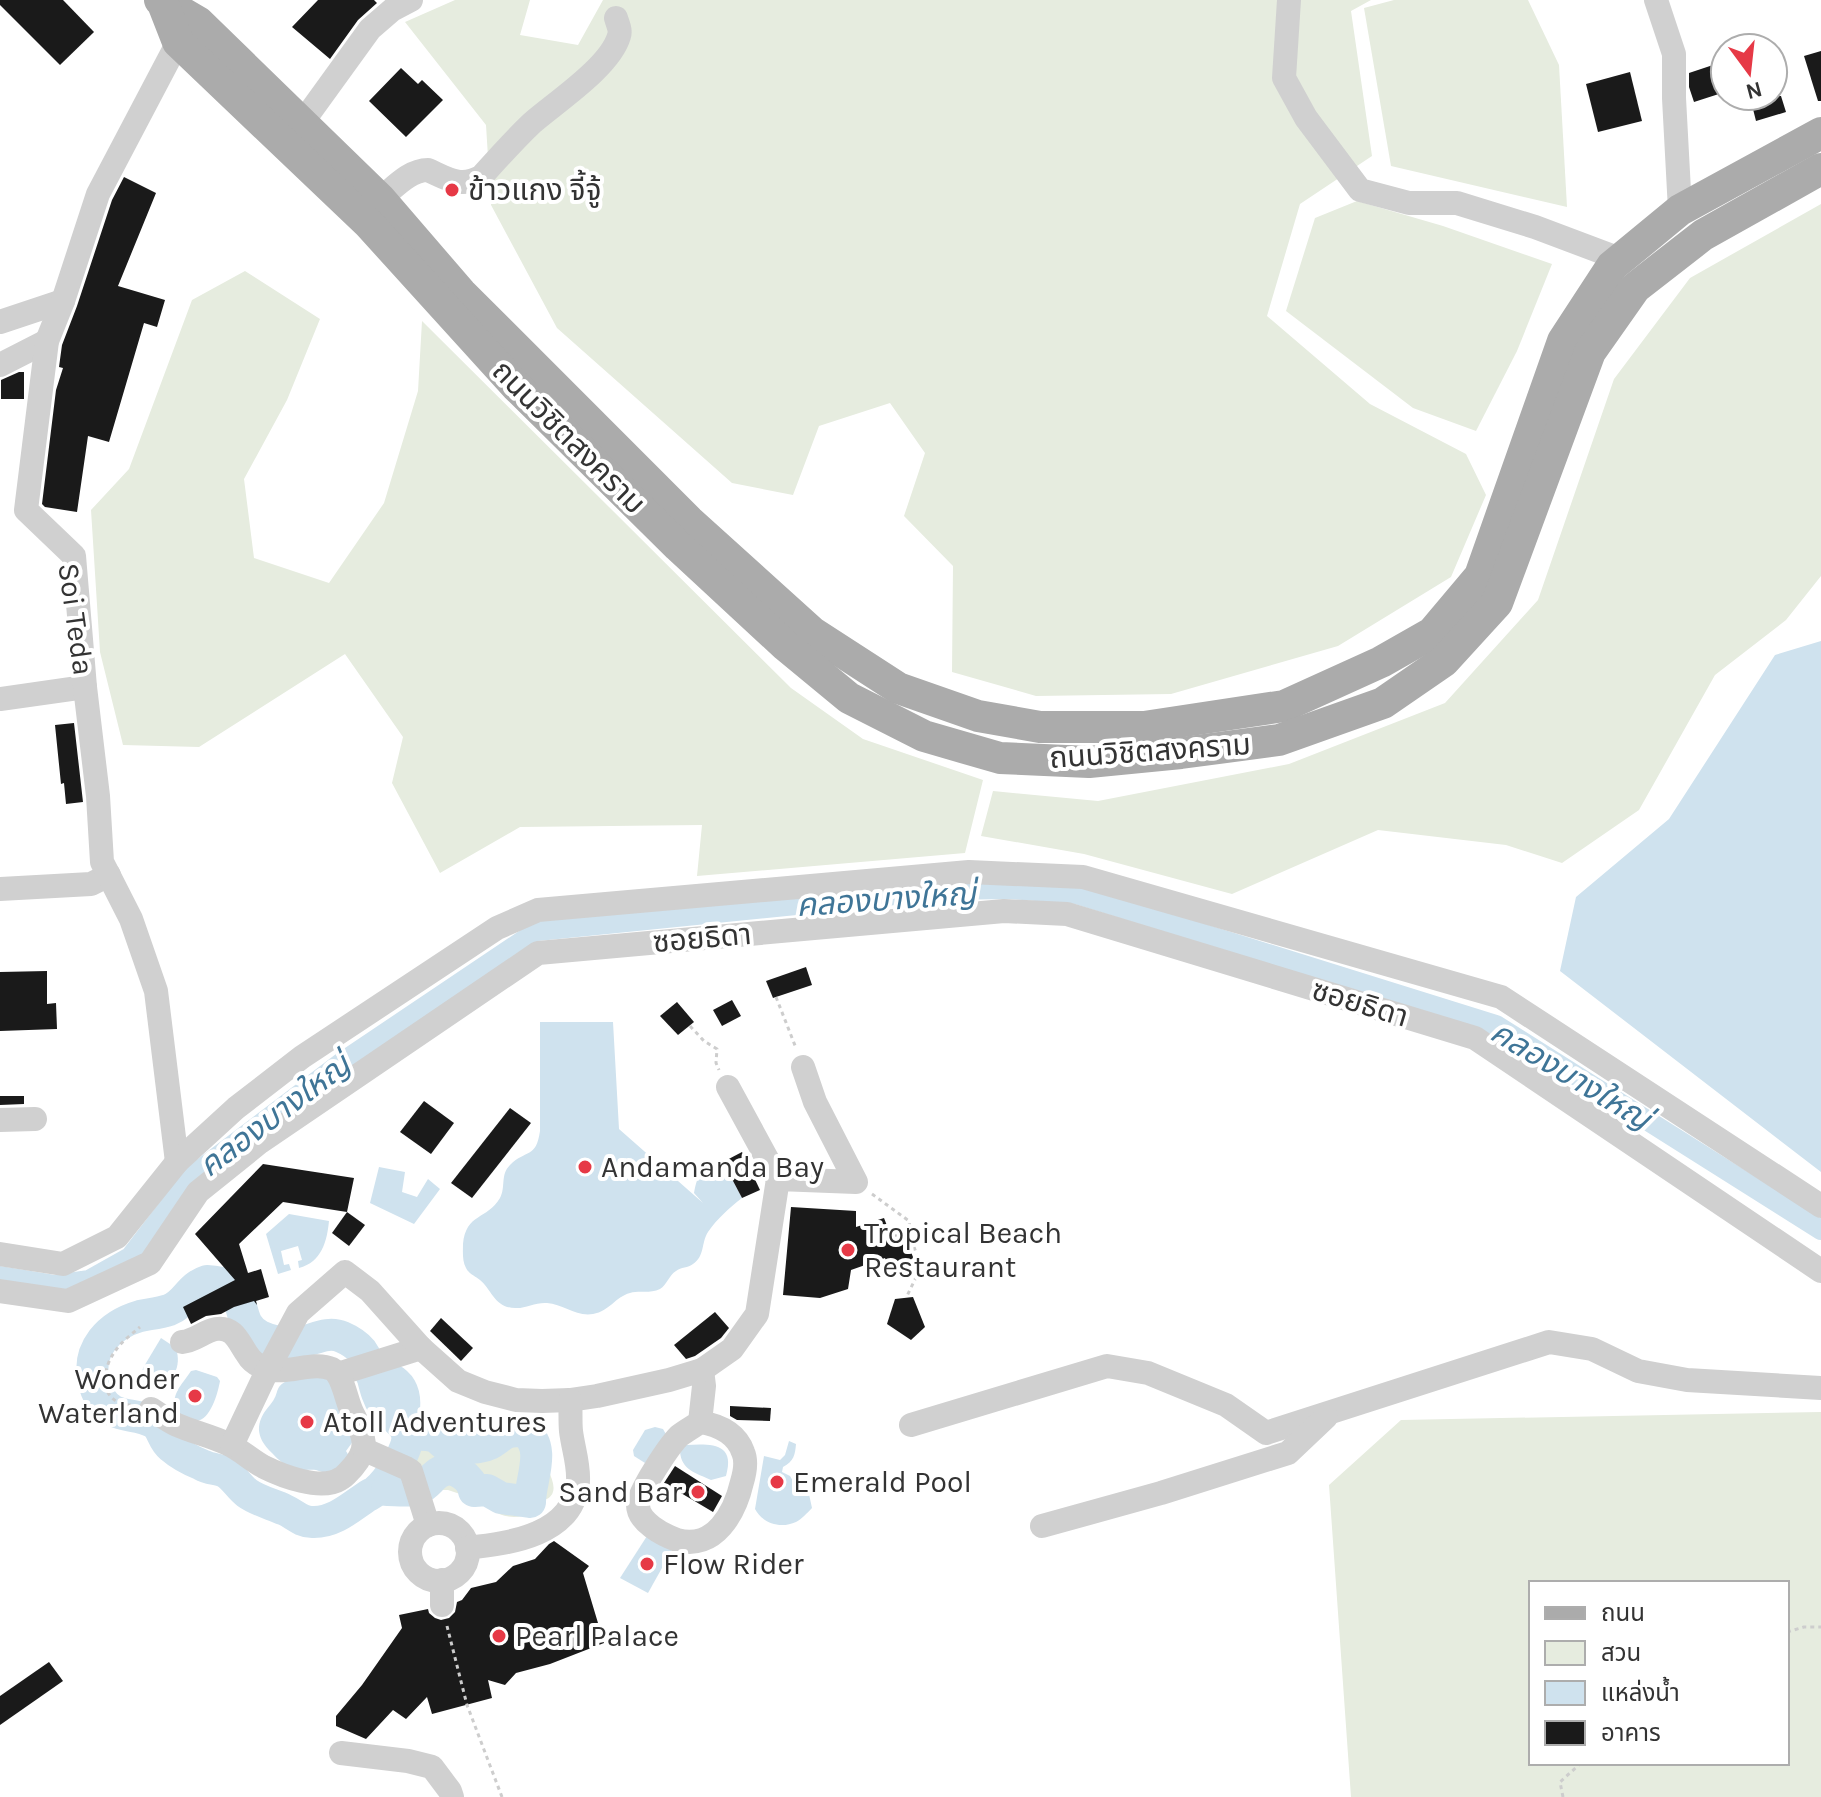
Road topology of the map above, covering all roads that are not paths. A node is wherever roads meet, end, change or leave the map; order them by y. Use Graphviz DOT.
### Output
graph roads {
  1 [pos="411,0"];
  2 [pos="1289,0"];
  3 [pos="1656,0"];
  4 [pos="161,1"];
  5 [pos="616,18"];
  6 [pos="188,32"];
  7 [pos="302,123"];
  8 [pos="1821,133"];
  9 [pos="1821,169"];
  10 [pos="380,199"];
  11 [pos="1680,210"];
  12 [pos="1620,259"];
  13 [pos="63,301"];
  14 [pos="0,322"];
  15 [pos="47,341"];
  16 [pos="0,365"];
  17 [pos="85,687"];
  18 [pos="0,699"];
  19 [pos="109,875"];
  20 [pos="0,889"];
  21 [pos="803,1067"];
  22 [pos="728,1087"];
  23 [pos="236,1108"];
  24 [pos="35,1119"];
  25 [pos="0,1120"];
  26 [pos="260,1142"];
  27 [pos="177,1162"];
  28 [pos="778,1179"];
  29 [pos="1821,1206"];
  30 [pos="0,1254"];
  31 [pos="1821,1271"];
  32 [pos="0,1291"];
  33 [pos="182,1342"];
  34 [pos="414,1350"];
  35 [pos="270,1365"];
  36 [pos="702,1370"];
  37 [pos="344,1372"];
  38 [pos="1821,1388"];
  39 [pos="570,1400"];
  40 [pos="151,1409"];
  41 [pos="1330,1413"];
  42 [pos="700,1422"];
  43 [pos="911,1425"];
  44 [pos="232,1445"];
  45 [pos="368,1451"];
  46 [pos="427,1522"];
  47 [pos="1042,1526"];
  48 [pos="467,1548"];
  49 [pos="442,1580"];
  50 [pos="442,1605"];
  51 [pos="341,1753"];
  52 [pos="452,1797"];
  1 -- 7 [label="street"];
  2 -- 12 [label="street"];
  3 -- 11 [label="street"];
  4 -- 6 [label="main road, ถนนวิชิตสงคราม"];
  5 -- 10 [label="street"];
  6 -- 7 [label="main road, ถนนวิชิตสงคราม"];
  6 -- 9 [label="main road, ถนนวิชิตสงคราม"];
  6 -- 13 [label="street, Soi Teda"];
  7 -- 10 [label="main road, ถนนวิชิตสงคราม"];
  8 -- 11 [label="main road, ถนนวิชิตสงคราม"];
  10 -- 12 [label="main road, ถนนวิชิตสงคราม"];
  11 -- 12 [label="main road, ถนนวิชิตสงคราม"];
  13 -- 14 [label="street"];
  13 -- 15 [label="street, Soi Teda"];
  15 -- 16 [label="street"];
  15 -- 17 [label="street, Soi Teda"];
  17 -- 18 [label="street"];
  17 -- 19 [label="street, Soi Teda"];
  19 -- 20 [label="street"];
  19 -- 27 [label="street, Soi Teda"];
  21 -- 28 [label="street"];
  22 -- 28 [label="street"];
  23 -- 26 [label="street"];
  23 -- 27 [label="street"];
  23 -- 29 [label="street"];
  24 -- 25 [label="street"];
  26 -- 31 [label="street, ซอยธิดา"];
  26 -- 32 [label="street, ซอยธิดา"];
  27 -- 30 [label="street"];
  28 -- 36 [label="street"];
  33 -- 35 [label="street"];
  34 -- 35 [label="street"];
  34 -- 37 [label="street"];
  34 -- 39 [label="street"];
  35 -- 37 [label="street"];
  35 -- 44 [label="street"];
  36 -- 39 [label="street"];
  36 -- 42 [label="street"];
  37 -- 45 [label="street"];
  38 -- 41 [label="street"];
  39 -- 48 [label="street"];
  40 -- 44 [label="street"];
  41 -- 43 [label="street"];
  41 -- 47 [label="street"];
  42 -- 42 [label="street"];
  44 -- 45 [label="street"];
  45 -- 46 [label="street"];
  46 -- 48 [label="street"];
  46 -- 49 [label="street"];
  48 -- 49 [label="street"];
  49 -- 50 [label="street"];
  51 -- 52 [label="street"];
}
